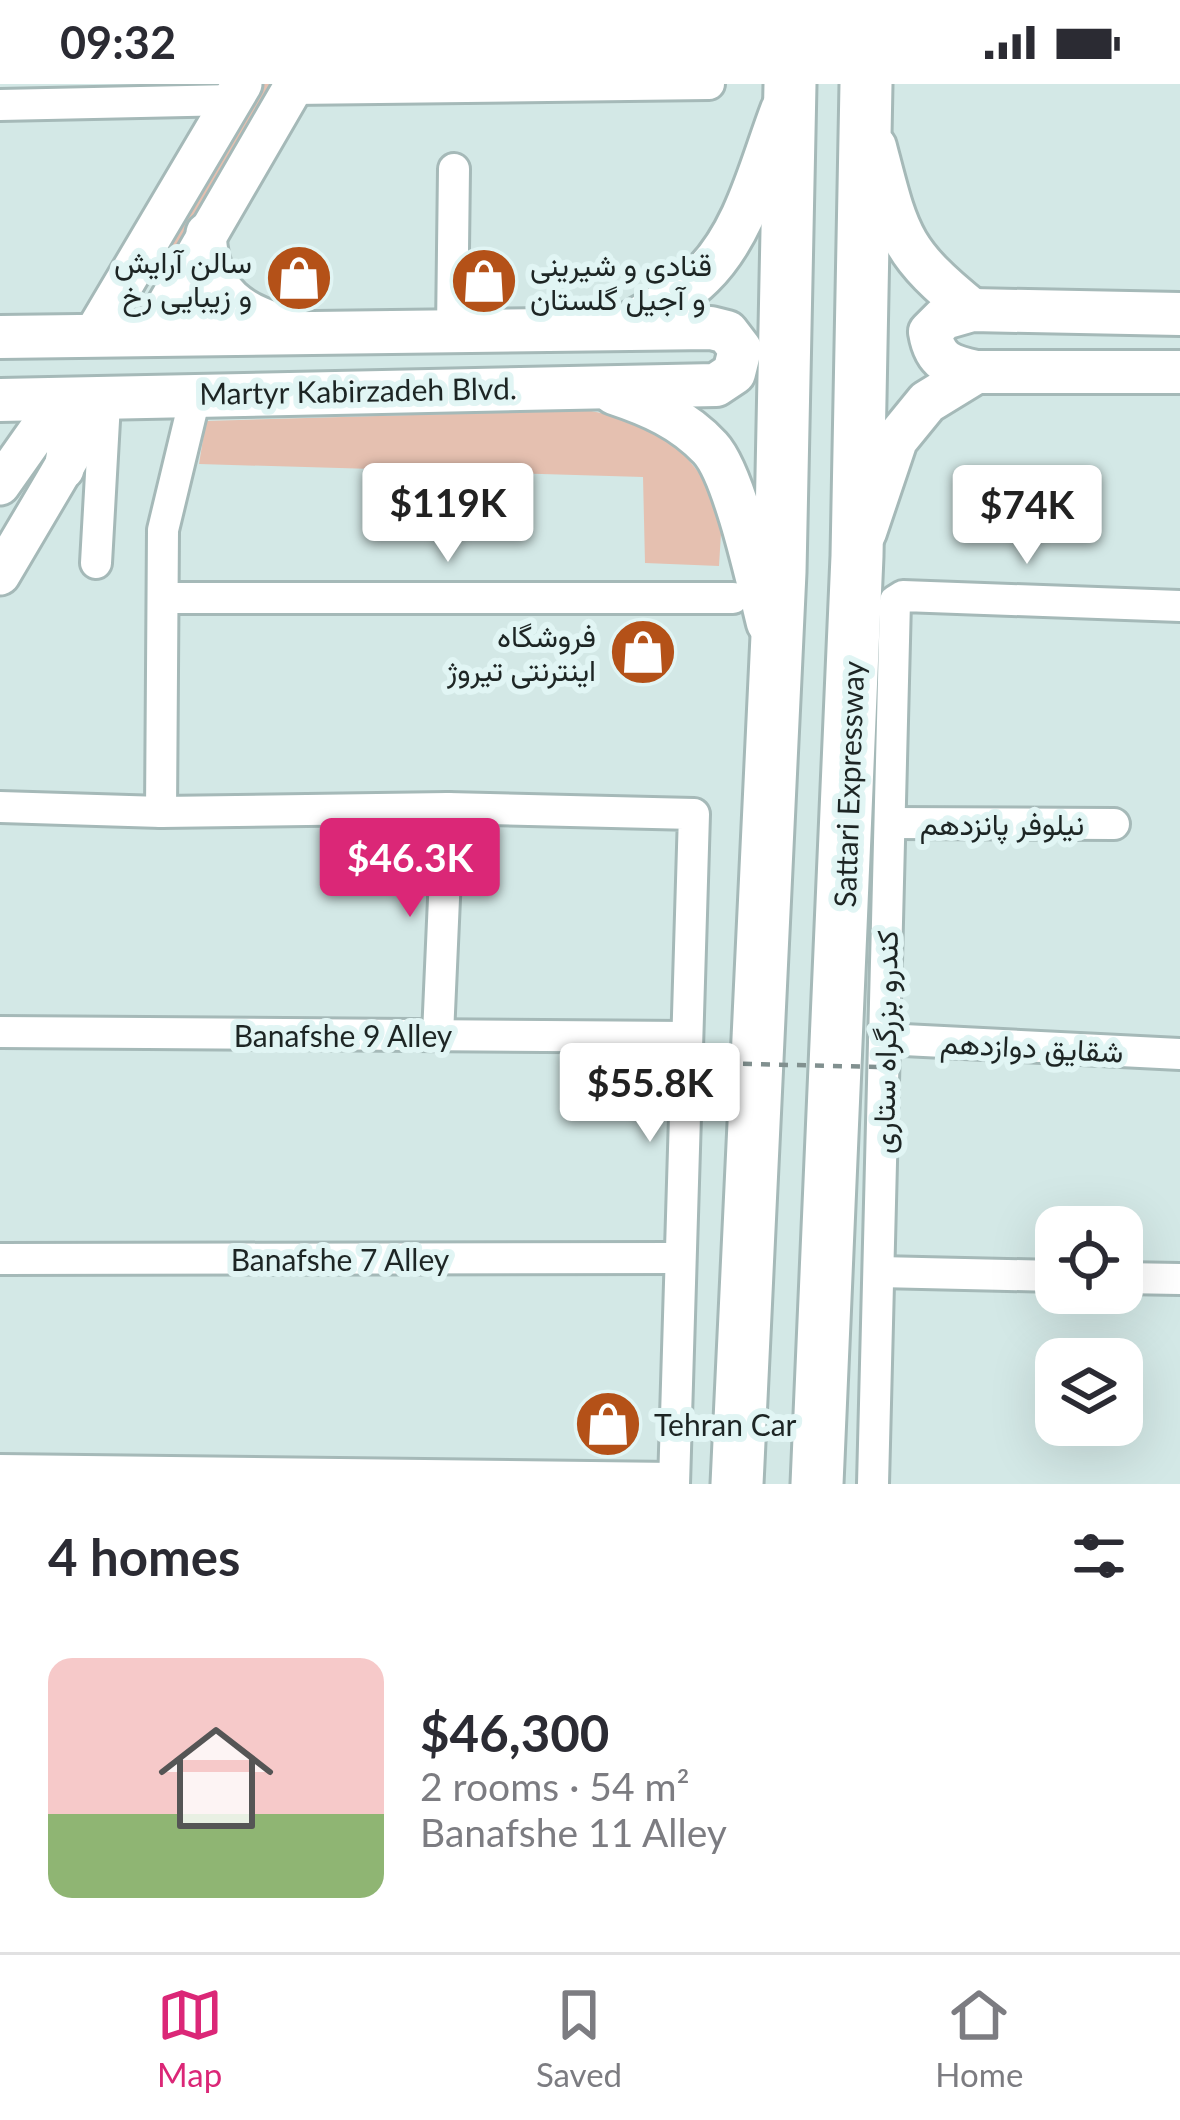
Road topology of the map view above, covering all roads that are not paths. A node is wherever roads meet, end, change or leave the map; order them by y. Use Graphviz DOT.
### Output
graph roads {
  1 [pos="707,85"];
  2 [pos="790,85"];
  3 [pos="294,86"];
  4 [pos="238,92"];
  5 [pos="866,97"];
  6 [pos="0,105"];
  7 [pos="454,169"];
  8 [pos="206,233"];
  9 [pos="972,310"];
  10 [pos="1180,314"];
  11 [pos="622,328"];
  12 [pos="452,330"];
  13 [pos="302,332"];
  14 [pos="94,334"];
  15 [pos="150,334"];
  16 [pos="0,338"];
  17 [pos="976,372"];
  18 [pos="1180,373"];
  19 [pos="590,385"];
  20 [pos="196,393"];
  21 [pos="105,397"];
  22 [pos="0,400"];
  23 [pos="64,469"];
  24 [pos="0,485"];
  25 [pos="857,556"];
  26 [pos="96,563"];
  27 [pos="0,575"];
  28 [pos="163,598"];
  29 [pos="733,598"];
  30 [pos="1180,606"];
  31 [pos="774,647"];
  32 [pos="0,807"];
  33 [pos="448,808"];
  34 [pos="161,812"];
  35 [pos="890,823"];
  36 [pos="1114,824"];
  37 [pos="0,1032"];
  38 [pos="438,1035"];
  39 [pos="687,1037"];
  40 [pos="881,1053"];
  41 [pos="1180,1054"];
  42 [pos="679,1258"];
  43 [pos="0,1259"];
  44 [pos="879,1271"];
  45 [pos="1035,1275"];
  46 [pos="1143,1278"];
  47 [pos="1180,1279"];
  48 [pos="0,1470"];
  49 [pos="674,1481"];
  50 [pos="737,1484"];
  51 [pos="818,1484"];
  52 [pos="873,1484"];
  1 -- 3 [label="street"];
  2 -- 11 [label="main road"];
  2 -- 31 [label="highway"];
  3 -- 8 [label="street"];
  4 -- 6 [label="street"];
  4 -- 14 [label="street"];
  5 -- 9 [label="main road"];
  5 -- 25 [label="highway, Sattari Expressway"];
  7 -- 12 [label="street"];
  8 -- 13 [label="street"];
  8 -- 15 [label="street"];
  9 -- 10 [label="main road"];
  9 -- 17 [label="main road"];
  11 -- 12 [label="main road, Martyr Kabirzadeh Blvd."];
  11 -- 19 [label="main road, Martyr Kabirzadeh Blvd."];
  12 -- 13 [label="main road, Martyr Kabirzadeh Blvd."];
  13 -- 15 [label="main road, Martyr Kabirzadeh Blvd."];
  14 -- 15 [label="main road, Martyr Kabirzadeh Blvd."];
  14 -- 16 [label="main road, Martyr Kabirzadeh Blvd."];
  17 -- 18 [label="main road"];
  17 -- 25 [label="main road"];
  19 -- 20 [label="main road, Martyr Kabirzadeh Blvd."];
  19 -- 31 [label="main road"];
  20 -- 21 [label="main road, Martyr Kabirzadeh Blvd."];
  20 -- 28 [label="street"];
  21 -- 22 [label="main road, Martyr Kabirzadeh Blvd."];
  21 -- 23 [label="street"];
  21 -- 26 [label="street"];
  23 -- 24 [label="street"];
  23 -- 27 [label="street"];
  25 -- 51 [label="highway, Sattari Expressway"];
  28 -- 29 [label="street"];
  28 -- 34 [label="street"];
  30 -- 35 [label="street, کندرو بزرگراه ستاری"];
  31 -- 50 [label="highway"];
  32 -- 34 [label="street"];
  33 -- 34 [label="street"];
  33 -- 38 [label="street"];
  33 -- 39 [label="street"];
  35 -- 36 [label="street, نیلوفر پانزدهم"];
  35 -- 40 [label="street, کندرو بزرگراه ستاری"];
  37 -- 38 [label="street, Banafshe 9 Alley"];
  38 -- 39 [label="street, Banafshe 9 Alley"];
  39 -- 42 [label="street"];
  40 -- 41 [label="street, شقایق دوازدهم"];
  40 -- 44 [label="street, کندرو بزرگراه ستاری"];
  42 -- 43 [label="street, Banafshe 7 Alley"];
  42 -- 49 [label="street"];
  44 -- 45 [label="street"];
  44 -- 52 [label="street, کندرو بزرگراه ستاری"];
  46 -- 47 [label="street"];
  48 -- 49 [label="street"];
}
